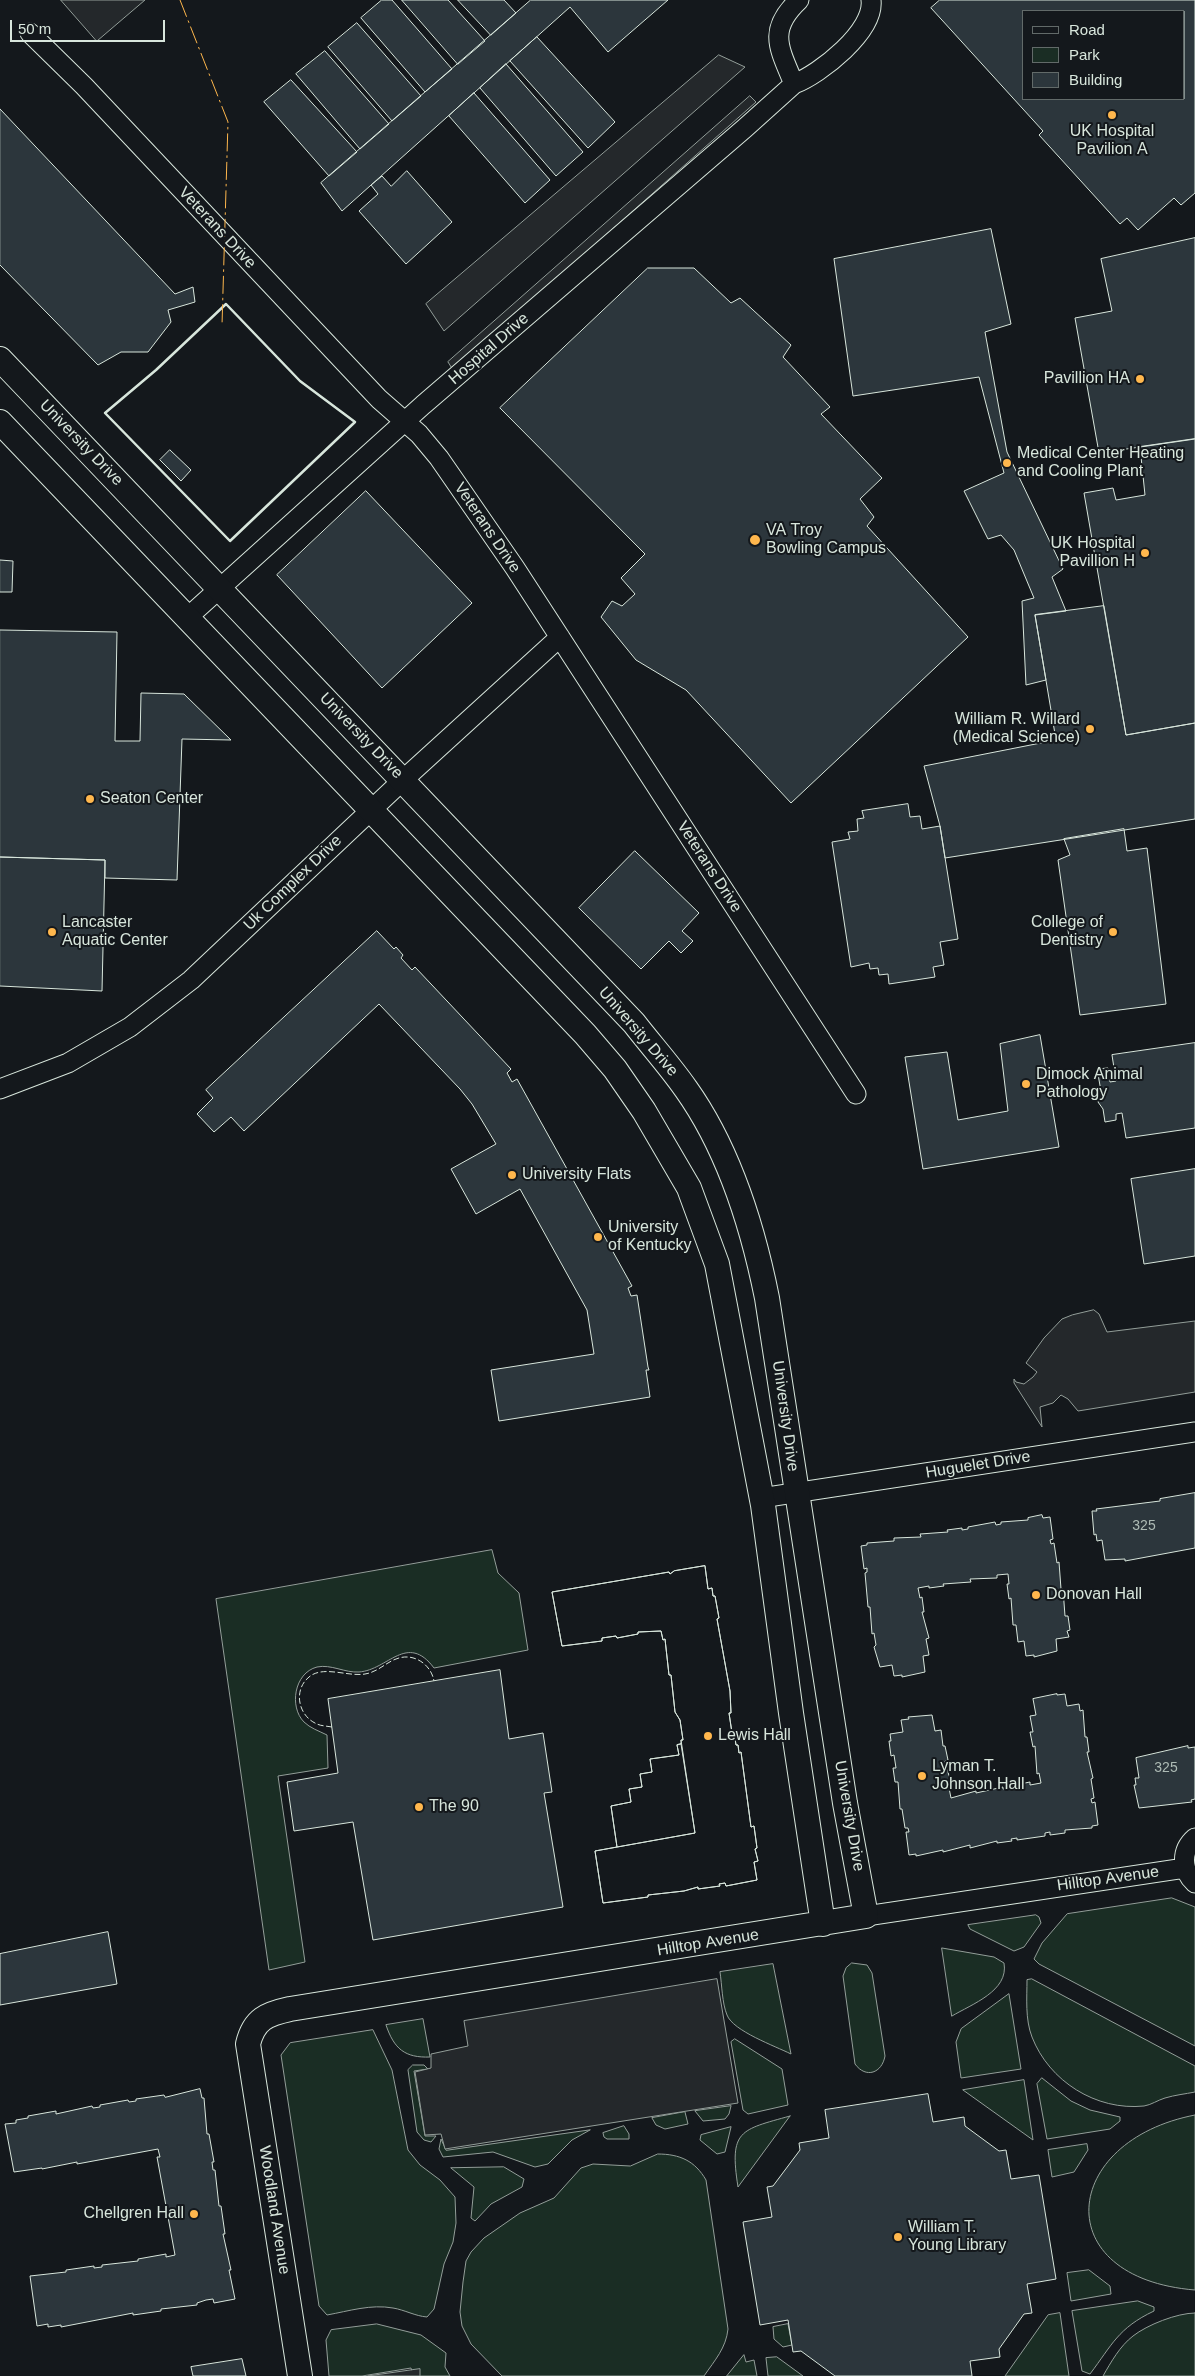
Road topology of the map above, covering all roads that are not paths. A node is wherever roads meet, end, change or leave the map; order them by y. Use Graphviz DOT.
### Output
graph roads {
  1 [pos="799,0"];
  2 [pos="871,0"];
  3 [pos="30,33"];
  4 [pos="794,84"];
  5 [pos="0,359"];
  6 [pos="405,421"];
  7 [pos="0,422"];
  8 [pos="219,588"];
  9 [pos="188,617"];
  10 [pos="560,637"];
  11 [pos="403,780"];
  12 [pos="371,810"];
  13 [pos="0,1089"];
  14 [pos="856,1094"];
  15 [pos="1195,1432"];
  16 [pos="796,1494"];
  17 [pos="761,1498"];
  18 [pos="1195,1838"];
  19 [pos="1190,1876"];
  20 [pos="866,1916"];
  21 [pos="823,1924"];
  22 [pos="248,2044"];
  23 [pos="300,2376"];
  1 -- 4 [label="street"];
  2 -- 4 [label="street, Hospital Drive"];
  3 -- 6 [label="street, Veterans Drive"];
  4 -- 6 [label="street, Hospital Drive"];
  5 -- 8 [label="street, University Drive"];
  6 -- 8 [label="street, Hospital Drive"];
  6 -- 10 [label="street, Veterans Drive"];
  7 -- 9 [label="street"];
  8 -- 9 [label="street, Hospital Drive"];
  8 -- 11 [label="street, University Drive"];
  9 -- 12 [label="street"];
  10 -- 11 [label="street, Uk Complex Drive"];
  10 -- 14 [label="street, Veterans Drive"];
  11 -- 12 [label="street, Uk Complex Drive"];
  11 -- 16 [label="street, University Drive"];
  12 -- 13 [label="street, Uk Complex Drive"];
  12 -- 17 [label="street"];
  15 -- 16 [label="street, Huguelet Drive"];
  16 -- 17 [label="street, Huguelet Drive"];
  16 -- 20 [label="street, University Drive"];
  17 -- 21 [label="street"];
  18 -- 19 [label="street"];
  19 -- 20 [label="street, Hilltop Avenue"];
  20 -- 21 [label="street, Hilltop Avenue"];
  21 -- 22 [label="street, Hilltop Avenue"];
  22 -- 23 [label="street, Woodland Avenue"];
}
